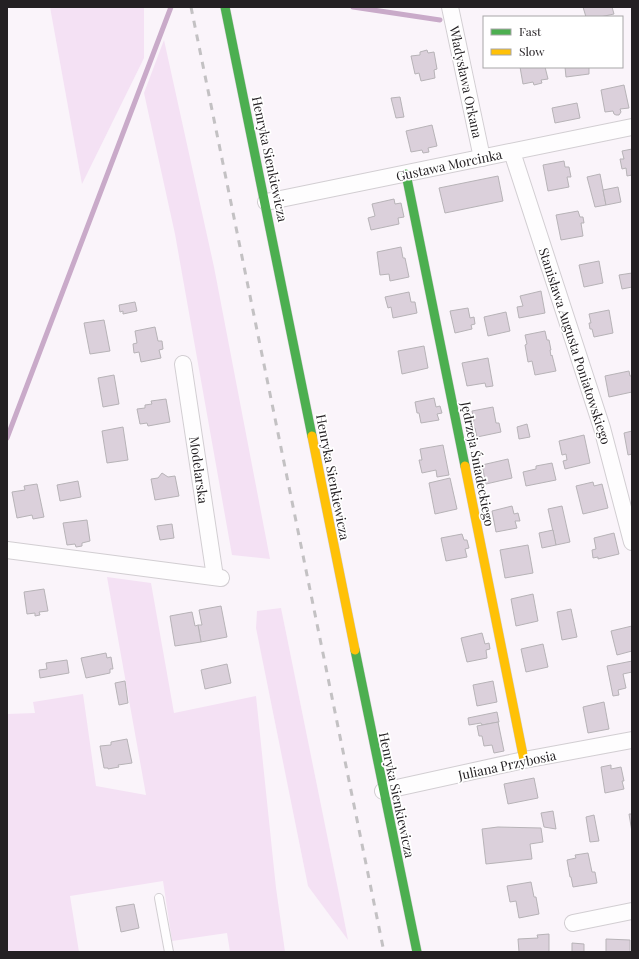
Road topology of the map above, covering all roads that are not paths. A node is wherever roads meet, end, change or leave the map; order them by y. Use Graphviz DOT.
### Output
graph roads {
  1 [pos="225,7"];
  2 [pos="450,7"];
  3 [pos="632,127"];
  4 [pos="512,152"];
  5 [pos="482,158"];
  6 [pos="406,174"];
  7 [pos="266,202"];
  8 [pos="183,364"];
  9 [pos="632,542"];
  10 [pos="7,550"];
  11 [pos="632,740"];
  12 [pos="524,760"];
  13 [pos="383,791"];
  14 [pos="159,898"];
  15 [pos="632,911"];
  16 [pos="573,923"];
  17 [pos="169,952"];
  18 [pos="417,952"];
  1 -- 7 [label="main road, Henryka Sienkiewicza"];
  2 -- 5 [label="street, Władysława Orkana"];
  3 -- 4 [label="street, Gustawa Morcinka"];
  4 -- 5 [label="street, Gustawa Morcinka"];
  4 -- 9 [label="street, Stanisława Augusta Poniatowskiego"];
  5 -- 6 [label="street, Gustawa Morcinka"];
  6 -- 7 [label="street, Gustawa Morcinka"];
  6 -- 12 [label="main road, Jędrzeja Śniadeckiego"];
  7 -- 13 [label="main road, Henryka Sienkiewicza"];
  8 -- 10 [label="street, Modelarska"];
  11 -- 12 [label="street, Juliana Przybosia"];
  12 -- 13 [label="street, Juliana Przybosia"];
  13 -- 18 [label="main road, Henryka Sienkiewicza"];
  14 -- 17 [label="lane"];
  15 -- 16 [label="street"];
}
